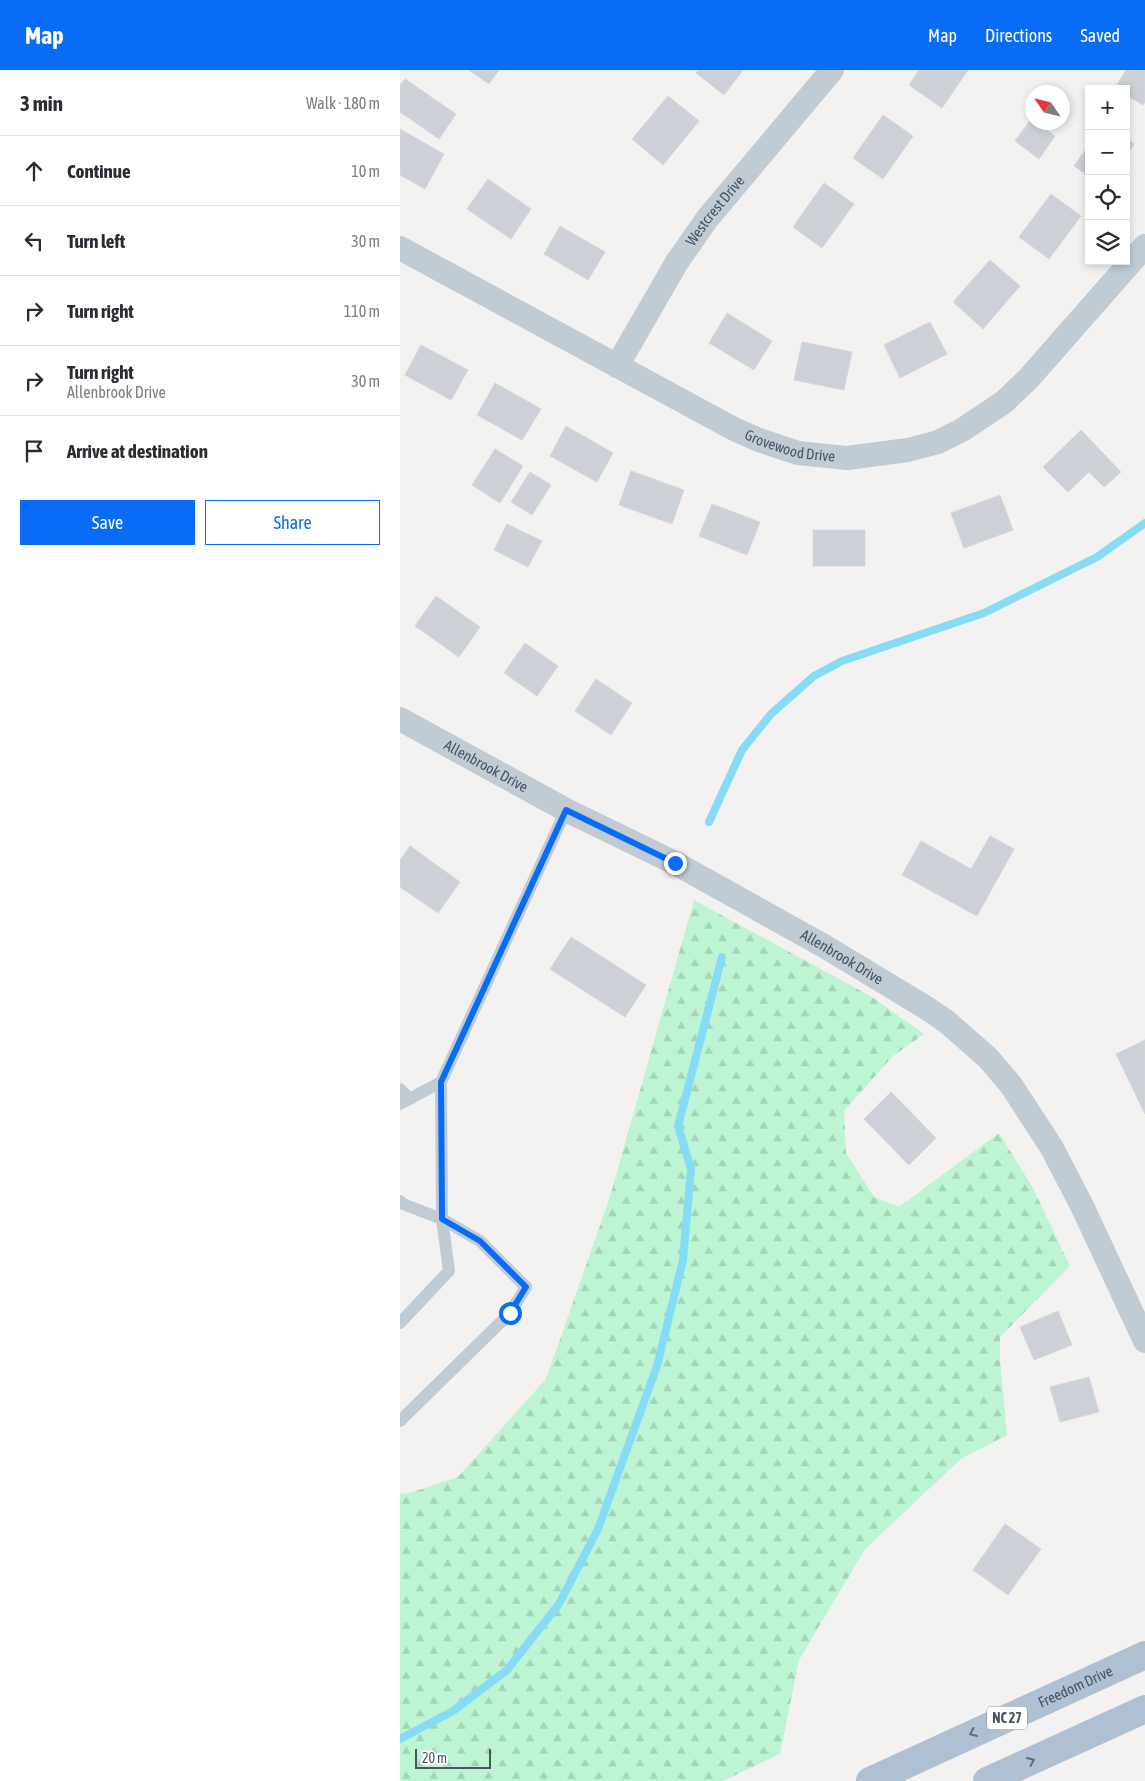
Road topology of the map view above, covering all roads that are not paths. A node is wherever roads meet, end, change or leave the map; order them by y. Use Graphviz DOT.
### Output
graph roads {
  1 [pos="832,70"];
  2 [pos="1145,246"];
  3 [pos="400,248"];
  4 [pos="617,366"];
  5 [pos="400,719"];
  6 [pos="566,810"];
  7 [pos="441,1082"];
  8 [pos="400,1089"];
  9 [pos="405,1102"];
  10 [pos="400,1201"];
  11 [pos="442,1219"];
  12 [pos="400,1323"];
  13 [pos="1145,1341"];
  14 [pos="400,1421"];
  15 [pos="1145,1655"];
  16 [pos="1145,1708"];
  17 [pos="870,1781"];
  18 [pos="987,1781"];
  1 -- 4 [label="street, Westcrest Drive"];
  2 -- 4 [label="street, Grovewood Drive"];
  3 -- 4 [label="street, Grovewood Drive"];
  5 -- 6 [label="street, Allenbrook Drive"];
  6 -- 7 [label="lane"];
  6 -- 13 [label="street, Allenbrook Drive"];
  7 -- 9 [label="lane"];
  7 -- 11 [label="lane"];
  8 -- 9 [label="lane"];
  10 -- 11 [label="lane"];
  11 -- 12 [label="lane"];
  11 -- 14 [label="lane"];
  15 -- 17 [label="main road, Freedom Drive / NC 27, one-way"];
  18 -- 16 [label="main road, one-way"];
}
